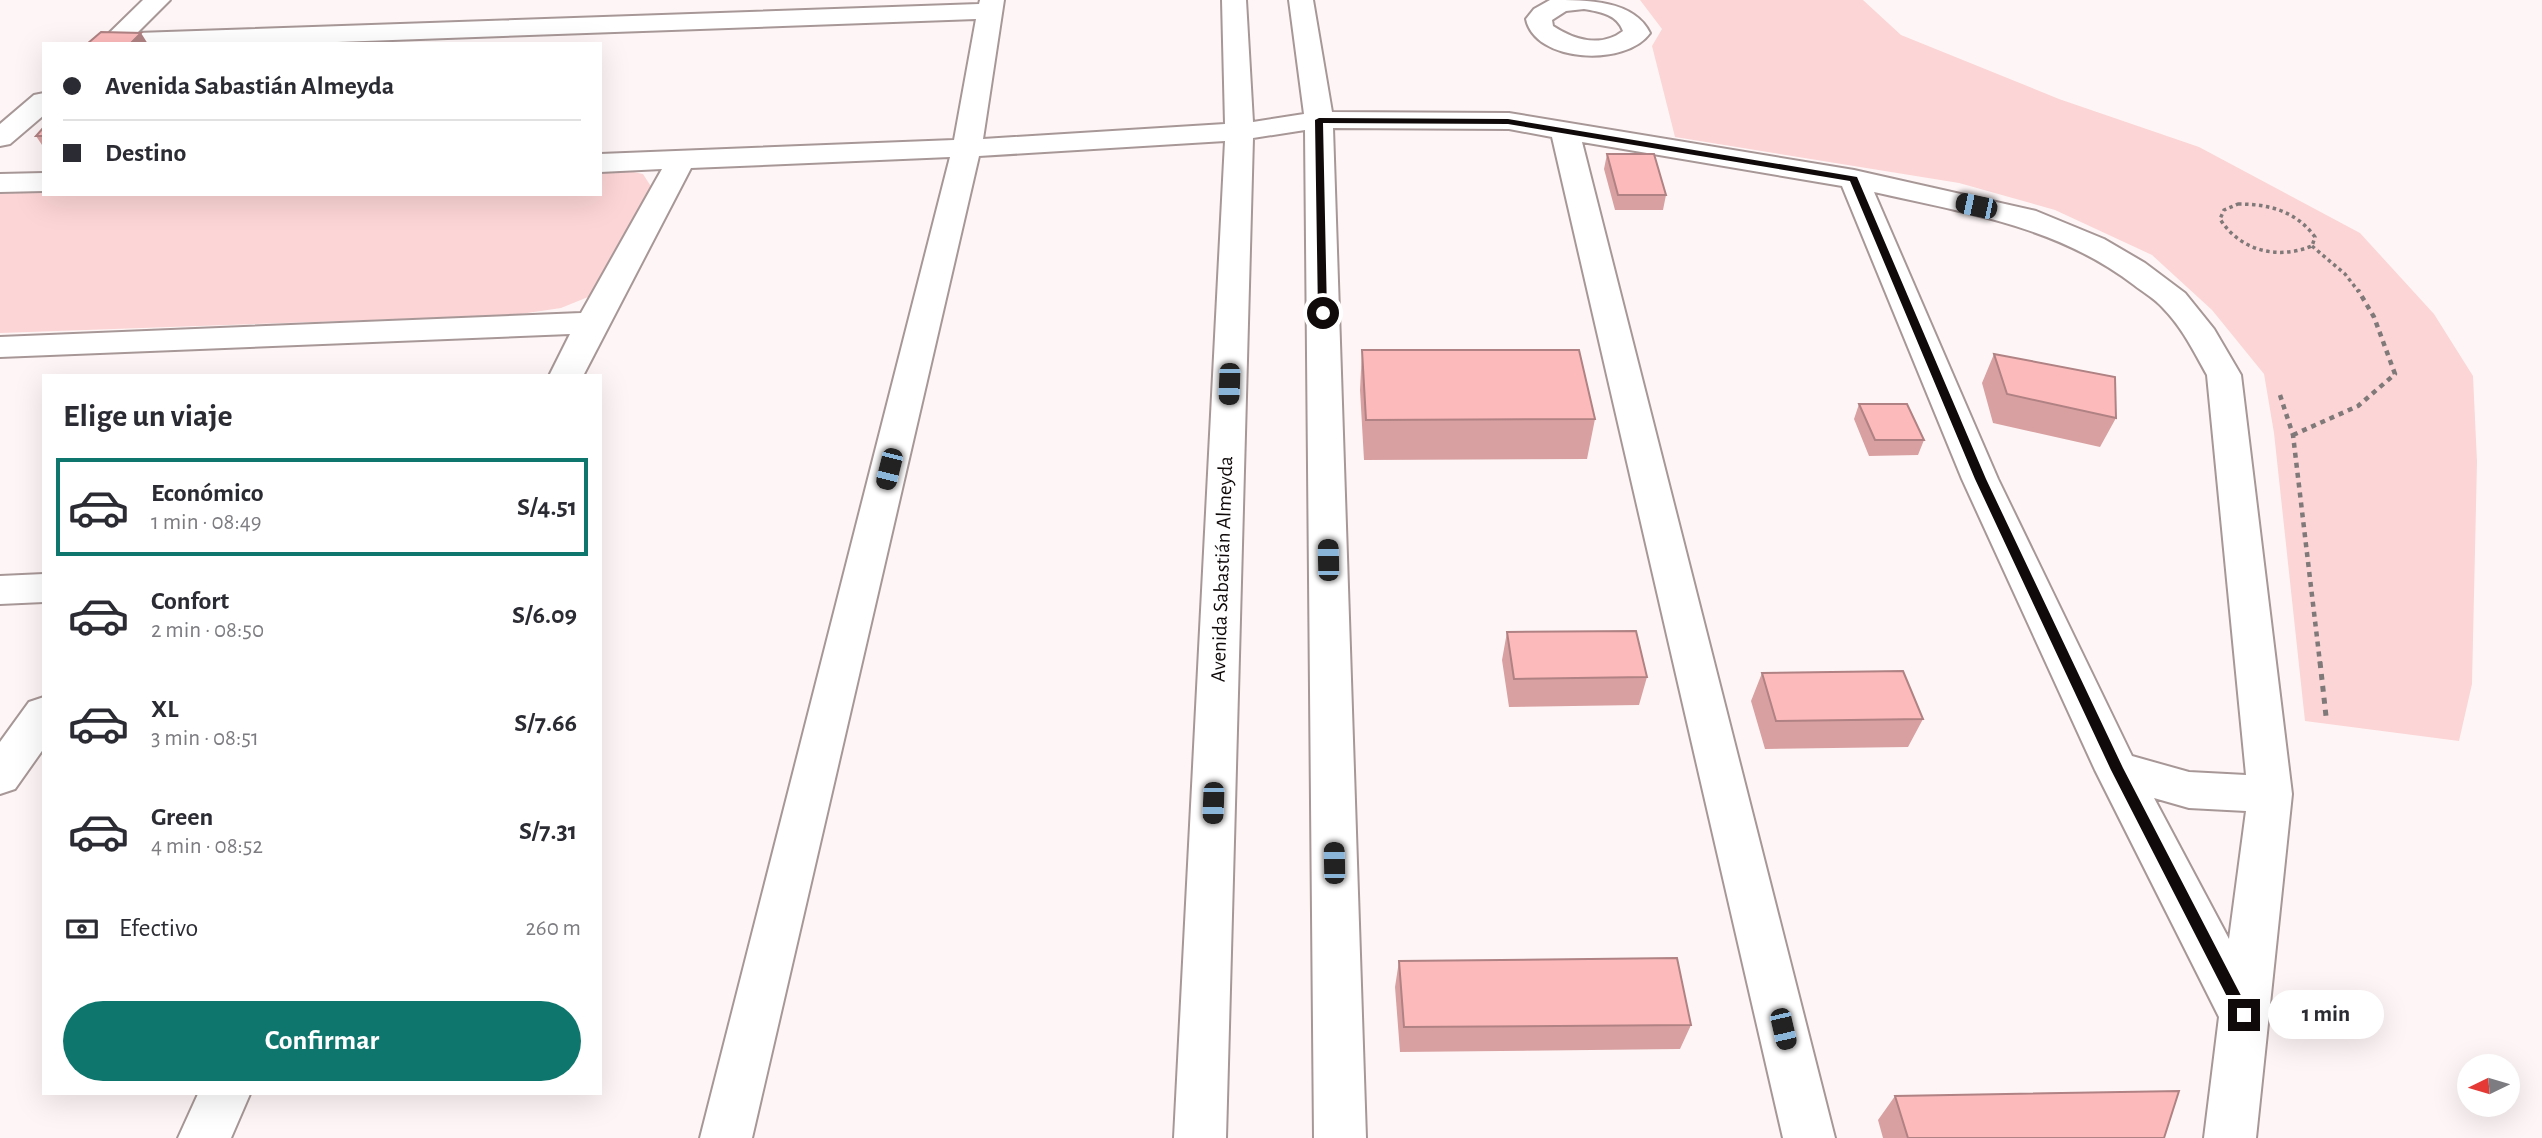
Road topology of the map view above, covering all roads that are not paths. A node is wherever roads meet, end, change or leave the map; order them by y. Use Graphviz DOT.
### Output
graph roads {
  1 [pos="158,0"];
  2 [pos="1234,0"];
  3 [pos="1301,0"];
  4 [pos="991,6"];
  5 [pos="113,42"];
  6 [pos="136,42"];
  7 [pos="42,103"];
  8 [pos="1319,120"];
  9 [pos="1565,131"];
  10 [pos="1239,132"];
  11 [pos="0,138"];
  12 [pos="967,148"];
  13 [pos="681,160"];
  14 [pos="602,163"];
  15 [pos="1854,179"];
  16 [pos="42,182"];
  17 [pos="0,183"];
  18 [pos="592,323"];
  19 [pos="0,347"];
  20 [pos="567,374"];
  21 [pos="42,588"];
  22 [pos="0,590"];
  23 [pos="42,717"];
  24 [pos="2117,770"];
  25 [pos="0,776"];
  26 [pos="2270,794"];
  27 [pos="2244,1015"];
  28 [pos="225,1095"];
  29 [pos="204,1138"];
  30 [pos="726,1138"];
  31 [pos="1199,1138"];
  32 [pos="1340,1138"];
  33 [pos="1809,1138"];
  34 [pos="2230,1138"];
  1 -- 5 [label="street"];
  2 -- 10 [label="street, Avenida Sabastián Almeyda"];
  3 -- 8 [label="street"];
  4 -- 6 [label="street"];
  4 -- 12 [label="street"];
  7 -- 11 [label="street"];
  8 -- 9 [label="street"];
  8 -- 10 [label="street"];
  8 -- 32 [label="street"];
  9 -- 15 [label="street"];
  9 -- 33 [label="street"];
  10 -- 12 [label="street"];
  10 -- 31 [label="street, Avenida Sabastián Almeyda"];
  12 -- 13 [label="street"];
  12 -- 30 [label="street"];
  13 -- 14 [label="street"];
  13 -- 18 [label="street"];
  15 -- 24 [label="street"];
  15 -- 26 [label="street"];
  16 -- 17 [label="street"];
  18 -- 19 [label="street"];
  18 -- 20 [label="street"];
  21 -- 22 [label="street"];
  23 -- 25 [label="street"];
  24 -- 26 [label="street"];
  24 -- 27 [label="street"];
  26 -- 27 [label="street"];
  27 -- 34 [label="street"];
  28 -- 29 [label="street"];
}
